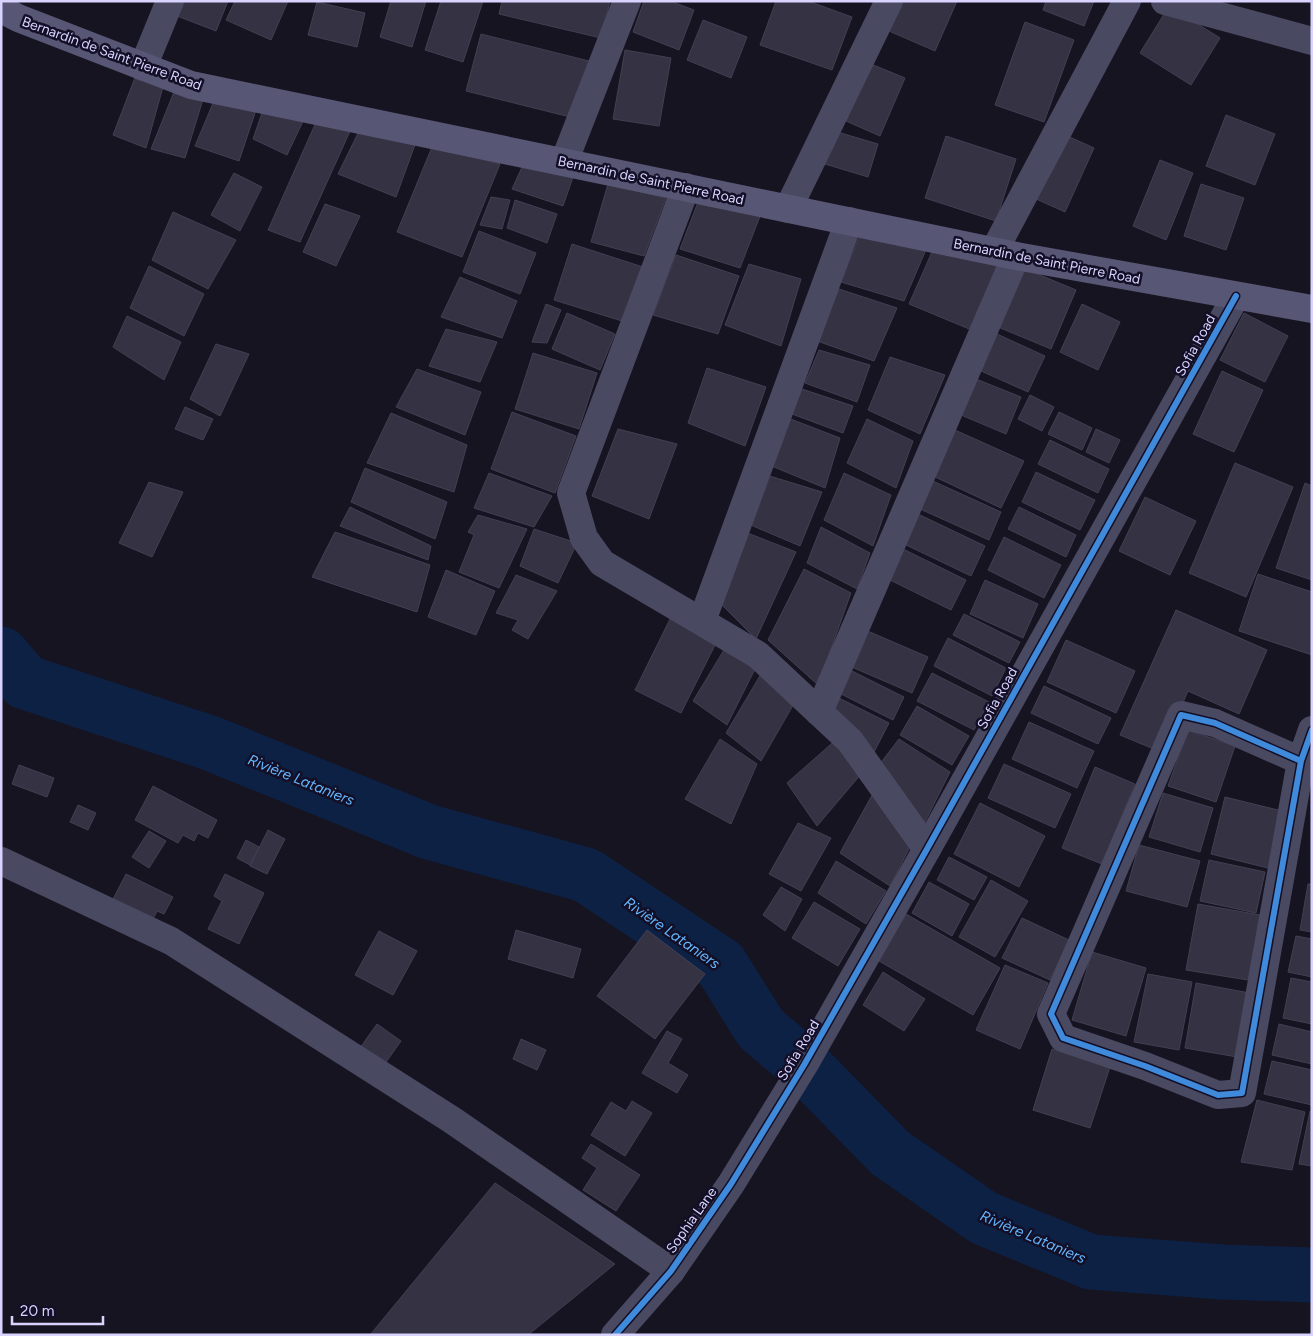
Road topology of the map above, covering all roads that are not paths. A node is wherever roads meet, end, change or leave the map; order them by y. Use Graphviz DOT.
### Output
graph roads {
  1 [pos="170,1"];
  2 [pos="627,1"];
  3 [pos="889,1"];
  4 [pos="1127,1"];
  5 [pos="1165,1"];
  6 [pos="1,9"];
  7 [pos="1312,41"];
  8 [pos="143,67"];
  9 [pos="564,162"];
  10 [pos="686,187"];
  11 [pos="788,208"];
  12 [pos="849,221"];
  13 [pos="1005,254"];
  14 [pos="1236,296"];
  15 [pos="1312,309"];
  16 [pos="702,622"];
  17 [pos="819,712"];
  18 [pos="1312,730"];
  19 [pos="1302,761"];
  20 [pos="927,849"];
  21 [pos="1,861"];
  22 [pos="776,1110"];
  23 [pos="671,1271"];
  24 [pos="615,1335"];
  1 -- 8 [label="street"];
  2 -- 9 [label="street"];
  3 -- 11 [label="street"];
  4 -- 13 [label="street"];
  5 -- 7 [label="street"];
  6 -- 8 [label="main road, Bernardin de Saint Pierre Road"];
  8 -- 9 [label="main road, Bernardin de Saint Pierre Road"];
  9 -- 10 [label="main road, Bernardin de Saint Pierre Road"];
  10 -- 11 [label="main road, Bernardin de Saint Pierre Road"];
  10 -- 16 [label="street"];
  11 -- 12 [label="main road, Bernardin de Saint Pierre Road"];
  12 -- 13 [label="main road, Bernardin de Saint Pierre Road"];
  12 -- 16 [label="street"];
  13 -- 14 [label="main road, Bernardin de Saint Pierre Road"];
  13 -- 17 [label="street"];
  14 -- 15 [label="main road, Bernardin de Saint Pierre Road"];
  14 -- 20 [label="street, Sofia Road"];
  16 -- 17 [label="street"];
  17 -- 20 [label="street"];
  18 -- 19 [label="street"];
  19 -- 19 [label="street"];
  20 -- 22 [label="street, Sofia Road"];
  21 -- 23 [label="street"];
  22 -- 23 [label="street, Sophia Lane"];
  23 -- 24 [label="street, Sophia Lane"];
}
